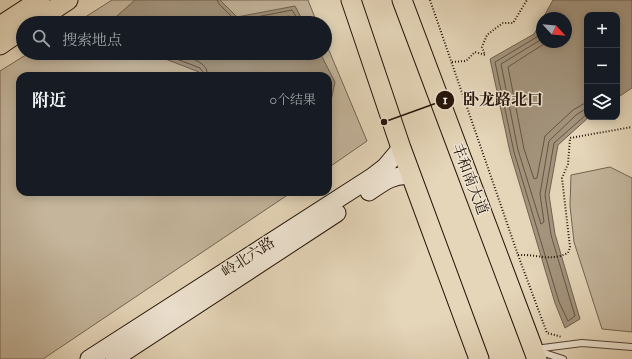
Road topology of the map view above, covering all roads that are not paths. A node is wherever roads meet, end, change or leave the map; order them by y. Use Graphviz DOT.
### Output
graph roads {
  1 [pos="20,0"];
  2 [pos="40,0"];
  3 [pos="68,0"];
  4 [pos="351,0"];
  5 [pos="402,0"];
  6 [pos="0,14"];
  7 [pos="44,16"];
  8 [pos="0,26"];
  9 [pos="16,34"];
  10 [pos="0,44"];
  11 [pos="401,148"];
  12 [pos="411,176"];
  13 [pos="632,347"];
  14 [pos="535,354"];
  15 [pos="89,359"];
  16 [pos="114,359"];
  17 [pos="479,359"];
  18 [pos="563,359"];
  1 -- 6 [label="main road"];
  2 -- 8 [label="main road"];
  3 -- 7 [label="main road"];
  4 -- 11 [label="main road"];
  5 -- 14 [label="main road, 丰和南大道"];
  9 -- 10 [label="main road"];
  11 -- 12 [label="main road"];
  11 -- 15 [label="street, 岭北六路"];
  12 -- 16 [label="street, 岭北六路"];
  12 -- 17 [label="main road"];
  13 -- 14 [label="lane"];
  14 -- 18 [label="lane"];
}
